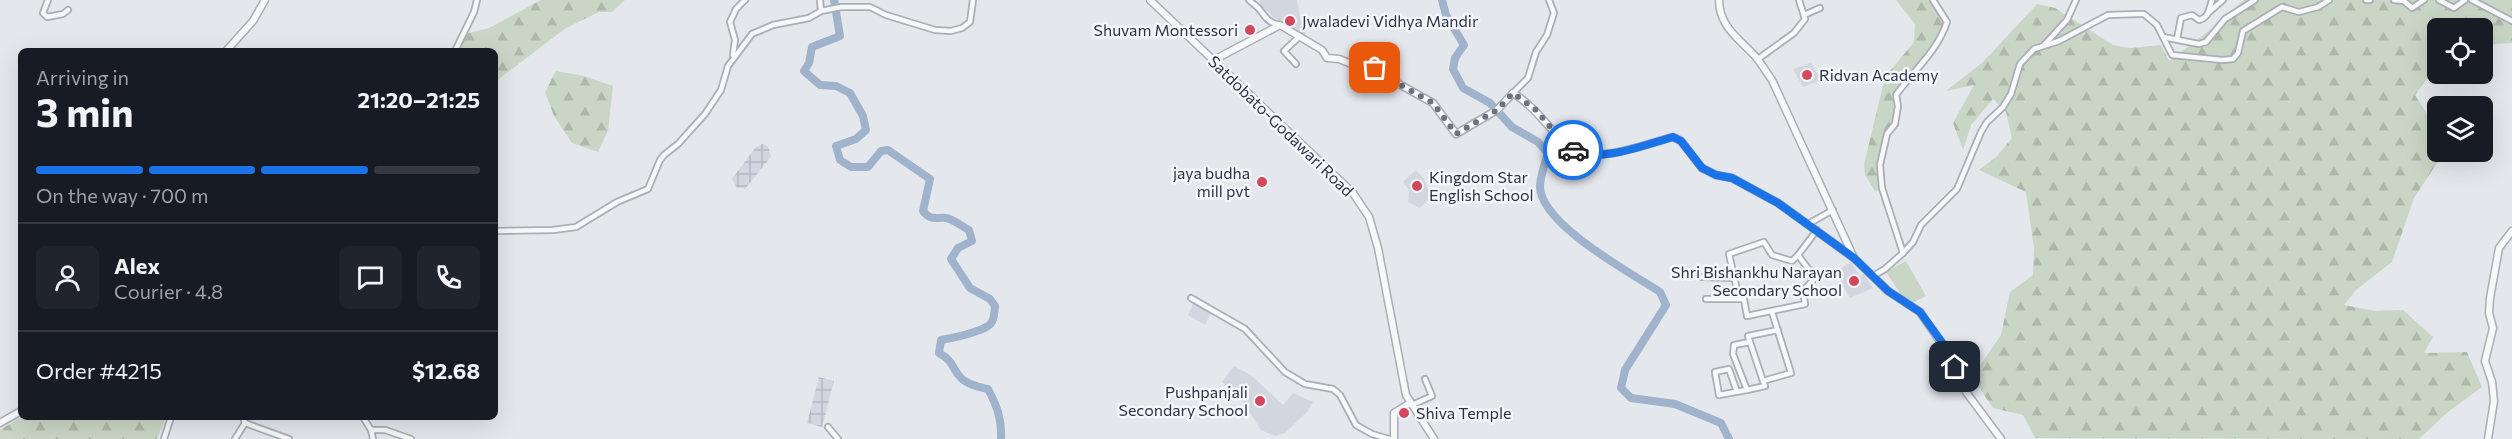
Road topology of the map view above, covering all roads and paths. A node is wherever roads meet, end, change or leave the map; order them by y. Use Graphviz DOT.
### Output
graph roads {
  1 [pos="48,0"];
  2 [pos="265,0"];
  3 [pos="477,0"];
  4 [pos="745,0"];
  5 [pos="820,0"];
  6 [pos="973,0"];
  7 [pos="1150,0"];
  8 [pos="1249,0"];
  9 [pos="1549,0"];
  10 [pos="1719,0"];
  11 [pos="1799,0"];
  12 [pos="1933,0"];
  13 [pos="2076,0"];
  14 [pos="2211,0"];
  15 [pos="2223,0"];
  16 [pos="2254,0"];
  17 [pos="2329,0"];
  18 [pos="2394,0"];
  19 [pos="2424,0"];
  20 [pos="2439,0"];
  21 [pos="2465,0"];
  22 [pos="2472,0"];
  23 [pos="1820,8"];
  24 [pos="68,10"];
  25 [pos="821,11"];
  26 [pos="2208,13"];
  27 [pos="1804,15"];
  28 [pos="2512,21"];
  29 [pos="1280,25"];
  30 [pos="1300,36"];
  31 [pos="2163,38"];
  32 [pos="2177,39"];
  33 [pos="2045,44"];
  34 [pos="229,48"];
  35 [pos="456,48"];
  36 [pos="1758,59"];
  37 [pos="732,60"];
  38 [pos="1212,61"];
  39 [pos="1296,64"];
  40 [pos="1512,95"];
  41 [pos="1833,210"];
  42 [pos="1808,224"];
  43 [pos="1817,230"];
  44 [pos="498,231"];
  45 [pos="2512,231"];
  46 [pos="1903,253"];
  47 [pos="1798,255"];
  48 [pos="1854,258"];
  49 [pos="1873,276"];
  50 [pos="1702,277"];
  51 [pos="1735,278"];
  52 [pos="1191,298"];
  53 [pos="1706,299"];
  54 [pos="1739,299"];
  55 [pos="1772,312"];
  56 [pos="1778,330"];
  57 [pos="1750,342"];
  58 [pos="1425,380"];
  59 [pos="1763,381"];
  60 [pos="1747,390"];
  61 [pos="1737,392"];
  62 [pos="1411,404"];
  63 [pos="18,413"];
  64 [pos="170,420"];
  65 [pos="244,420"];
  66 [pos="365,420"];
  67 [pos="0,423"];
  68 [pos="828,427"];
  69 [pos="370,430"];
  70 [pos="164,439"];
  71 [pos="235,439"];
  72 [pos="289,439"];
  73 [pos="373,439"];
  74 [pos="411,439"];
  75 [pos="838,439"];
  76 [pos="1389,439"];
  77 [pos="1394,439"];
  78 [pos="1434,439"];
  79 [pos="2001,439"];
  80 [pos="2488,439"];
  1 -- 24 [label="street"];
  2 -- 34 [label="street"];
  3 -- 35 [label="street"];
  4 -- 37 [label="street"];
  5 -- 25 [label="street"];
  6 -- 25 [label="street"];
  7 -- 38 [label="street, Satdobato-Godawari Road"];
  8 -- 29 [label="street"];
  9 -- 40 [label="street"];
  10 -- 36 [label="street"];
  11 -- 27 [label="street"];
  12 -- 46 [label="street"];
  13 -- 33 [label="street"];
  14 -- 26 [label="street"];
  15 -- 26 [label="street"];
  16 -- 32 [label="street"];
  17 -- 31 [label="street"];
  18 -- 19 [label="street"];
  20 -- 21 [label="street"];
  22 -- 28 [label="street"];
  23 -- 27 [label="street"];
  25 -- 37 [label="street"];
  26 -- 32 [label="street"];
  27 -- 36 [label="street"];
  29 -- 30 [label="street"];
  29 -- 38 [label="street"];
  30 -- 39 [label="street"];
  30 -- 40 [label="street"];
  31 -- 32 [label="street"];
  31 -- 33 [label="street"];
  33 -- 46 [label="street"];
  36 -- 41 [label="street"];
  37 -- 44 [label="street"];
  38 -- 62 [label="street, Satdobato-Godawari Road"];
  40 -- 42 [label="street"];
  41 -- 42 [label="street"];
  41 -- 48 [label="street"];
  42 -- 43 [label="street"];
  43 -- 47 [label="street"];
  43 -- 48 [label="street"];
  45 -- 80 [label="street"];
  46 -- 49 [label="street"];
  47 -- 51 [label="street"];
  47 -- 55 [label="street"];
  48 -- 49 [label="street"];
  49 -- 79 [label="street"];
  50 -- 51 [label="street"];
  51 -- 54 [label="street"];
  52 -- 76 [label="street"];
  53 -- 54 [label="street"];
  54 -- 55 [label="street"];
  55 -- 56 [label="street"];
  56 -- 57 [label="street"];
  56 -- 59 [label="street"];
  57 -- 59 [label="street"];
  57 -- 60 [label="street"];
  58 -- 62 [label="street"];
  59 -- 60 [label="street"];
  60 -- 61 [label="street"];
  61 -- 61 [label="street"];
  62 -- 77 [label="street"];
  62 -- 78 [label="street, Satdobato-Godawari Road"];
  63 -- 67 [label="street"];
  64 -- 70 [label="street"];
  65 -- 71 [label="street"];
  65 -- 72 [label="street"];
  66 -- 69 [label="street"];
  68 -- 75 [label="street"];
  69 -- 73 [label="street"];
  69 -- 74 [label="street"];
}
